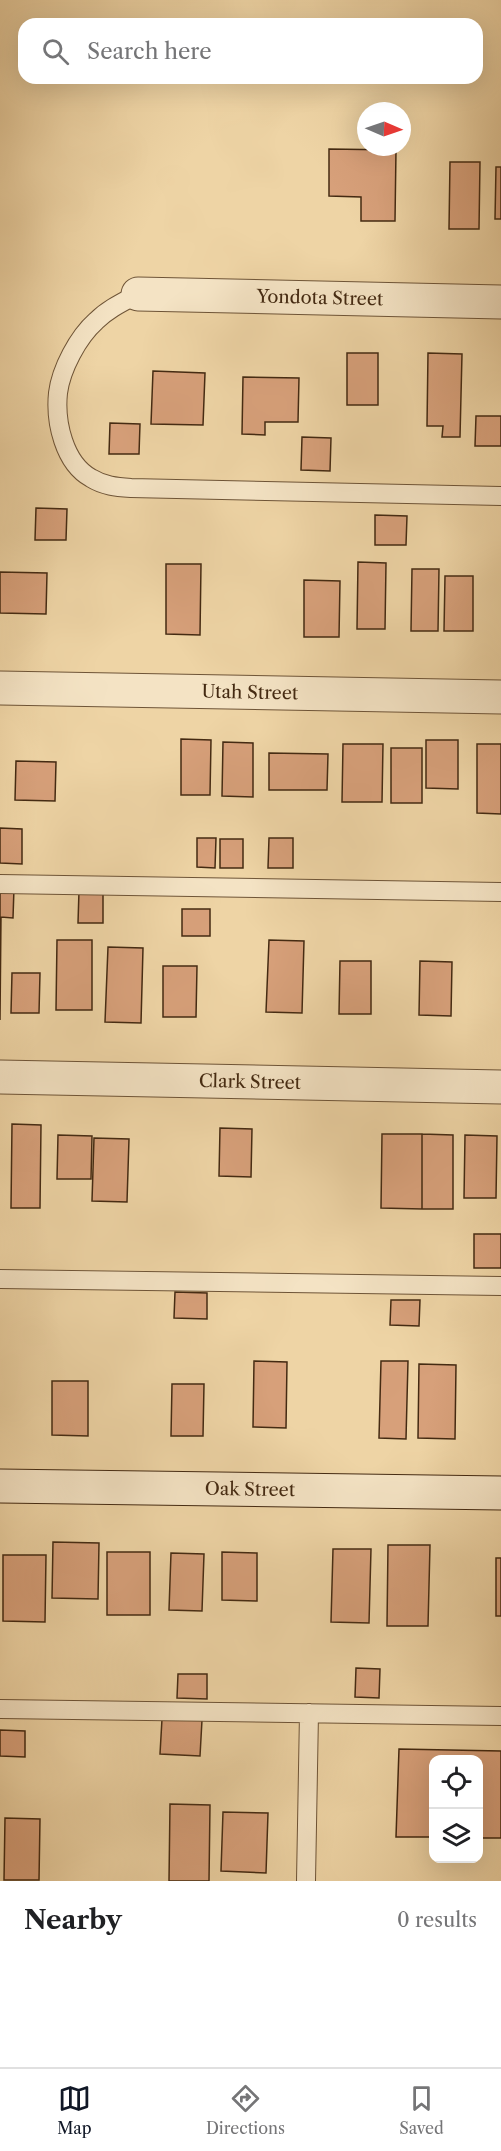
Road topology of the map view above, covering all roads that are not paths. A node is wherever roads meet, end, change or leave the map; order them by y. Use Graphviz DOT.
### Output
graph roads {
  1 [pos="138,294"];
  2 [pos="501,302"];
  3 [pos="501,496"];
  4 [pos="0,687"];
  5 [pos="501,698"];
  6 [pos="0,884"];
  7 [pos="501,892"];
  8 [pos="0,1077"];
  9 [pos="501,1087"];
  10 [pos="0,1279"];
  11 [pos="501,1286"];
  12 [pos="0,1486"];
  13 [pos="501,1493"];
  14 [pos="0,1709"];
  15 [pos="309,1713"];
  16 [pos="501,1716"];
  17 [pos="306,1881"];
  1 -- 2 [label="street, Yondota Street"];
  1 -- 3 [label="lane"];
  4 -- 5 [label="street, Utah Street"];
  6 -- 7 [label="lane"];
  8 -- 9 [label="street, Clark Street"];
  10 -- 11 [label="lane"];
  12 -- 13 [label="street, Oak Street"];
  14 -- 15 [label="lane"];
  15 -- 16 [label="lane"];
  15 -- 17 [label="lane"];
}
